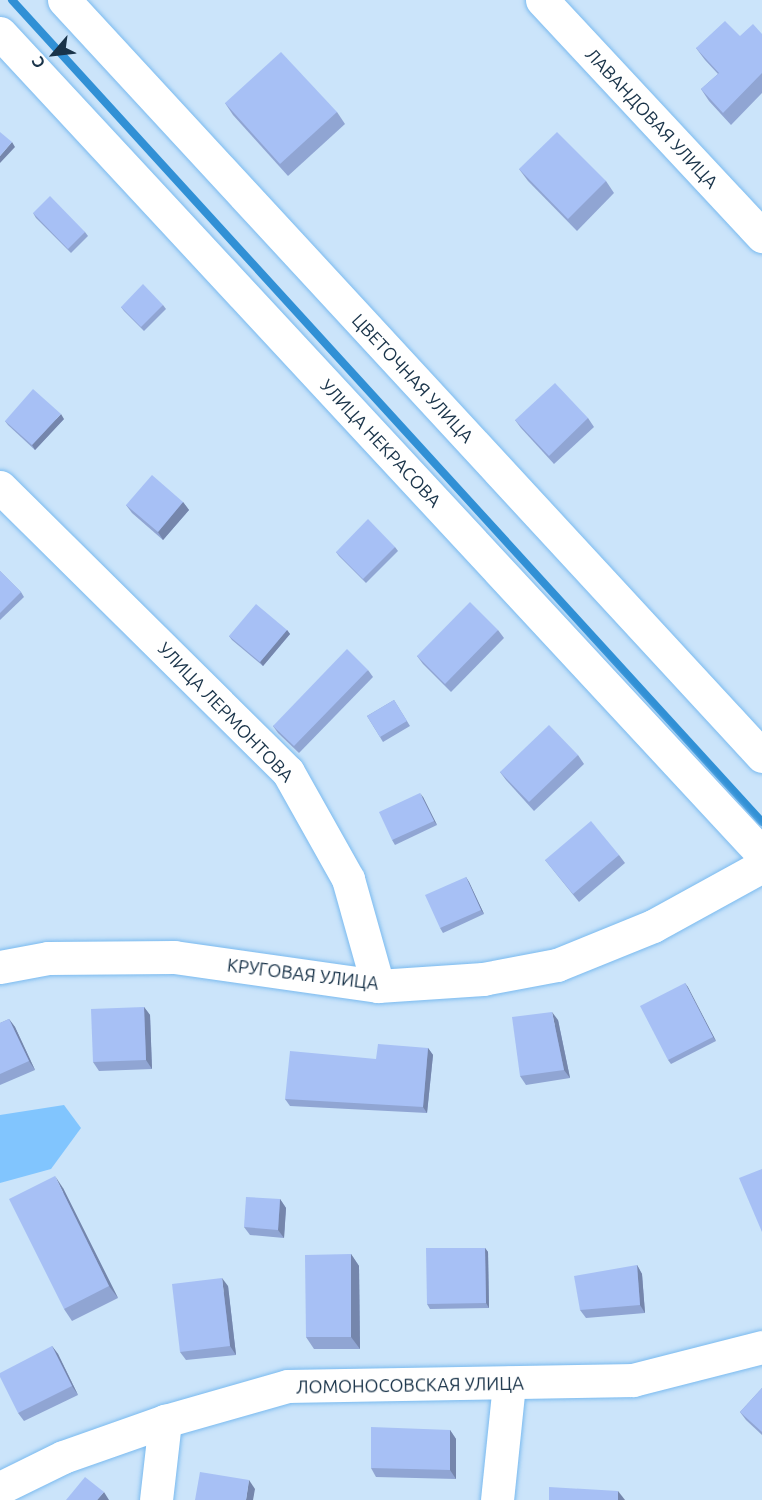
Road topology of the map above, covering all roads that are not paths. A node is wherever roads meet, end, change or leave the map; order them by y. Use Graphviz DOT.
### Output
graph roads {
  1 [pos="64,0"];
  2 [pos="542,0"];
  3 [pos="0,33"];
  4 [pos="762,236"];
  5 [pos="0,487"];
  6 [pos="762,756"];
  7 [pos="762,854"];
  8 [pos="762,866"];
  9 [pos="1,966"];
  10 [pos="378,986"];
  11 [pos="762,1347"];
  12 [pos="509,1383"];
  13 [pos="165,1421"];
  14 [pos="0,1488"];
  15 [pos="156,1500"];
  16 [pos="497,1500"];
  1 -- 6 [label="street, ЦВЕТОЧНАЯ УЛИЦА"];
  2 -- 4 [label="street, ЛАВАНДОВАЯ УЛИЦА"];
  3 -- 7 [label="street, УЛИЦА НЕКРАСОВА"];
  5 -- 10 [label="street, УЛИЦА ЛЕРМОНТОВА"];
  8 -- 10 [label="street, КРУГОВАЯ УЛИЦА"];
  9 -- 10 [label="street, КРУГОВАЯ УЛИЦА"];
  11 -- 12 [label="street, ЛОМОНОСОВСКАЯ УЛИЦА"];
  12 -- 13 [label="street, ЛОМОНОСОВСКАЯ УЛИЦА"];
  12 -- 16 [label="street"];
  13 -- 14 [label="street, ЛОМОНОСОВСКАЯ УЛИЦА"];
  13 -- 15 [label="street"];
}
